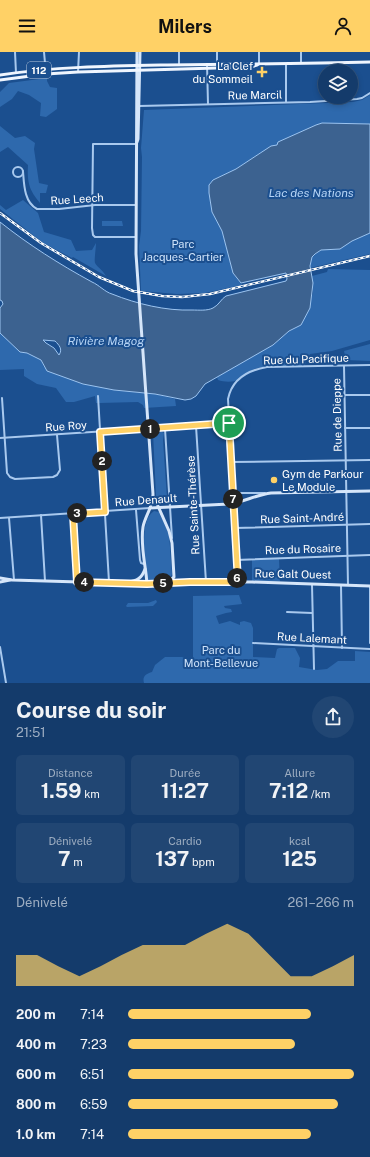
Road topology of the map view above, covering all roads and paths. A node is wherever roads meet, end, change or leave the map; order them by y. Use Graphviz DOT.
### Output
graph roads {
  1 [pos="15,52"];
  2 [pos="44,52"];
  3 [pos="79,52"];
  4 [pos="137,52"];
  5 [pos="140,52"];
  6 [pos="179,52"];
  7 [pos="217,52"];
  8 [pos="259,52"];
  9 [pos="301,52"];
  10 [pos="370,62"];
  11 [pos="286,64"];
  12 [pos="301,64"];
  13 [pos="178,65"];
  14 [pos="259,65"];
  15 [pos="207,66"];
  16 [pos="217,66"];
  17 [pos="78,67"];
  18 [pos="138,68"];
  19 [pos="45,72"];
  20 [pos="78,72"];
  21 [pos="16,73"];
  22 [pos="0,75"];
  23 [pos="0,80"];
  24 [pos="370,93"];
  25 [pos="286,102"];
  26 [pos="208,104"];
  27 [pos="139,106"];
  28 [pos="136,144"];
  29 [pos="23,172"];
  30 [pos="136,205"];
  31 [pos="92,206"];
  32 [pos="136,237"];
  33 [pos="370,365"];
  34 [pos="344,366"];
  35 [pos="344,395"];
  36 [pos="370,395"];
  37 [pos="98,396"];
  38 [pos="2,398"];
  39 [pos="229,423"];
  40 [pos="196,426"];
  41 [pos="165,428"];
  42 [pos="345,428"];
  43 [pos="370,428"];
  44 [pos="100,432"];
  45 [pos="57,435"];
  46 [pos="0,438"];
  47 [pos="4,438"];
  48 [pos="346,460"];
  49 [pos="370,460"];
  50 [pos="231,462"];
  51 [pos="346,491"];
  52 [pos="370,491"];
  53 [pos="233,493"];
  54 [pos="268,493"];
  55 [pos="153,494"];
  56 [pos="233,503"];
  57 [pos="201,506"];
  58 [pos="170,507"];
  59 [pos="150,508"];
  60 [pos="158,508"];
  61 [pos="136,510"];
  62 [pos="105,512"];
  63 [pos="73,514"];
  64 [pos="41,515"];
  65 [pos="0,518"];
  66 [pos="9,518"];
  67 [pos="347,524"];
  68 [pos="370,524"];
  69 [pos="235,528"];
  70 [pos="172,543"];
  71 [pos="348,556"];
  72 [pos="370,556"];
  73 [pos="236,560"];
  74 [pos="145,567"];
  75 [pos="0,578"];
  76 [pos="13,580"];
  77 [pos="45,581"];
  78 [pos="0,582"];
  79 [pos="77,582"];
  80 [pos="109,582"];
  81 [pos="206,582"];
  82 [pos="238,582"];
  83 [pos="122,583"];
  84 [pos="167,583"];
  85 [pos="147,584"];
  86 [pos="312,584"];
  87 [pos="341,585"];
  88 [pos="348,585"];
  89 [pos="370,586"];
  90 [pos="287,612"];
  91 [pos="312,613"];
  92 [pos="253,643"];
  93 [pos="370,643"];
  94 [pos="314,645"];
  95 [pos="0,647"];
  96 [pos="342,648"];
  97 [pos="370,649"];
  98 [pos="314,670"];
  99 [pos="6,683"];
  1 -- 21 [label="street"];
  2 -- 19 [label="street"];
  3 -- 17 [label="street"];
  4 -- 18 [label="main road"];
  5 -- 18 [label="main road"];
  6 -- 13 [label="street"];
  7 -- 16 [label="street"];
  8 -- 14 [label="street"];
  9 -- 12 [label="street"];
  10 -- 12 [label="main road, 112"];
  11 -- 12 [label="main road, 112"];
  11 -- 14 [label="main road, 112"];
  11 -- 25 [label="street"];
  13 -- 15 [label="main road, 112"];
  13 -- 18 [label="main road, 112"];
  14 -- 16 [label="main road, 112"];
  15 -- 16 [label="main road, 112"];
  15 -- 18 [label="main road, 112"];
  15 -- 26 [label="street"];
  17 -- 18 [label="main road, 112"];
  17 -- 19 [label="main road, 112"];
  17 -- 20 [label="street"];
  18 -- 20 [label="main road, 112"];
  18 -- 27 [label="main road"];
  18 -- 28 [label="main road"];
  19 -- 20 [label="main road, 112"];
  19 -- 21 [label="main road, 112"];
  19 -- 23 [label="main road, 112"];
  21 -- 22 [label="main road, 112"];
  24 -- 25 [label="street, Rue Marcil"];
  25 -- 26 [label="street, Rue Marcil"];
  26 -- 27 [label="street, Rue Marcil"];
  27 -- 28 [label="main road"];
  28 -- 30 [label="main road"];
  28 -- 31 [label="street"];
  29 -- 29 [label="street"];
  29 -- 31 [label="street, Rue Leech"];
  30 -- 31 [label="street, Rue Leech"];
  30 -- 32 [label="main road"];
  31 -- 32 [label="street"];
  32 -- 55 [label="main road"];
  33 -- 34 [label="street, Rue du Pacifique"];
  34 -- 35 [label="street, Rue de Dieppe"];
  34 -- 39 [label="street, Rue du Pacifique"];
  35 -- 36 [label="street"];
  35 -- 42 [label="street, Rue de Dieppe"];
  37 -- 44 [label="street"];
  38 -- 47 [label="street"];
  39 -- 40 [label="street, Rue Roy"];
  39 -- 50 [label="street"];
  40 -- 41 [label="street, Rue Roy"];
  40 -- 57 [label="street, Rue Sainte-Thérèse"];
  41 -- 44 [label="street, Rue Roy"];
  41 -- 58 [label="street"];
  42 -- 43 [label="street"];
  42 -- 48 [label="street, Rue de Dieppe"];
  44 -- 45 [label="street, Rue Roy"];
  44 -- 62 [label="street"];
  45 -- 47 [label="street, Rue Roy"];
  45 -- 47 [label="street"];
  46 -- 47 [label="street, Rue Roy"];
  48 -- 49 [label="street"];
  48 -- 50 [label="street"];
  48 -- 51 [label="street, Rue de Dieppe"];
  50 -- 53 [label="street"];
  51 -- 52 [label="main road, Rue Denault"];
  51 -- 54 [label="main road, Rue Denault"];
  51 -- 67 [label="street, Rue de Dieppe"];
  53 -- 54 [label="street, Rue Denault"];
  53 -- 56 [label="street"];
  54 -- 56 [label="main road, Rue Denault"];
  55 -- 59 [label="main road"];
  55 -- 60 [label="main road"];
  56 -- 57 [label="main road, Rue Denault"];
  56 -- 69 [label="street"];
  57 -- 58 [label="main road, Rue Denault"];
  57 -- 81 [label="street, Rue Sainte-Thérèse"];
  58 -- 60 [label="main road, Rue Denault"];
  58 -- 70 [label="street"];
  59 -- 60 [label="main road, Rue Denault"];
  59 -- 61 [label="street, Rue Denault"];
  59 -- 74 [label="main road"];
  60 -- 70 [label="main road"];
  61 -- 62 [label="street, Rue Denault"];
  61 -- 74 [label="street"];
  62 -- 63 [label="street, Rue Denault"];
  62 -- 80 [label="street"];
  63 -- 64 [label="street, Rue Denault"];
  63 -- 79 [label="street"];
  64 -- 66 [label="street, Rue Denault"];
  64 -- 77 [label="street"];
  65 -- 66 [label="street, Rue Denault"];
  66 -- 76 [label="street"];
  67 -- 68 [label="street, Rue Saint-André"];
  67 -- 69 [label="street, Rue Saint-André"];
  67 -- 71 [label="street, Rue de Dieppe"];
  69 -- 73 [label="street"];
  70 -- 84 [label="main road"];
  71 -- 72 [label="street, Rue du Rosaire"];
  71 -- 73 [label="street, Rue du Rosaire"];
  71 -- 88 [label="street, Rue de Dieppe"];
  73 -- 82 [label="street"];
  74 -- 83 [label="main road"];
  74 -- 85 [label="main road"];
  75 -- 76 [label="main road, Rue Galt Ouest"];
  76 -- 77 [label="main road, Rue Galt Ouest"];
  76 -- 78 [label="main road"];
  77 -- 79 [label="main road, Rue Galt Ouest"];
  79 -- 80 [label="main road, Rue Galt Ouest"];
  80 -- 83 [label="main road, Rue Galt Ouest"];
  81 -- 82 [label="main road, Rue Galt Ouest"];
  81 -- 84 [label="main road, Rue Galt Ouest"];
  82 -- 86 [label="main road, Rue Galt Ouest"];
  83 -- 85 [label="main road, Rue Galt Ouest"];
  84 -- 85 [label="main road, Rue Galt Ouest"];
  86 -- 87 [label="main road, Rue Galt Ouest"];
  86 -- 91 [label="street"];
  87 -- 88 [label="main road, Rue Galt Ouest"];
  87 -- 96 [label="street"];
  88 -- 89 [label="main road, Rue Galt Ouest"];
  89 -- 93 [label="street"];
  90 -- 91 [label="street"];
  91 -- 94 [label="street"];
  92 -- 94 [label="street, Rue Lalemant"];
  94 -- 96 [label="street, Rue Lalemant"];
  94 -- 98 [label="street"];
  95 -- 99 [label="street"];
  96 -- 97 [label="street, Rue Lalemant"];
}
